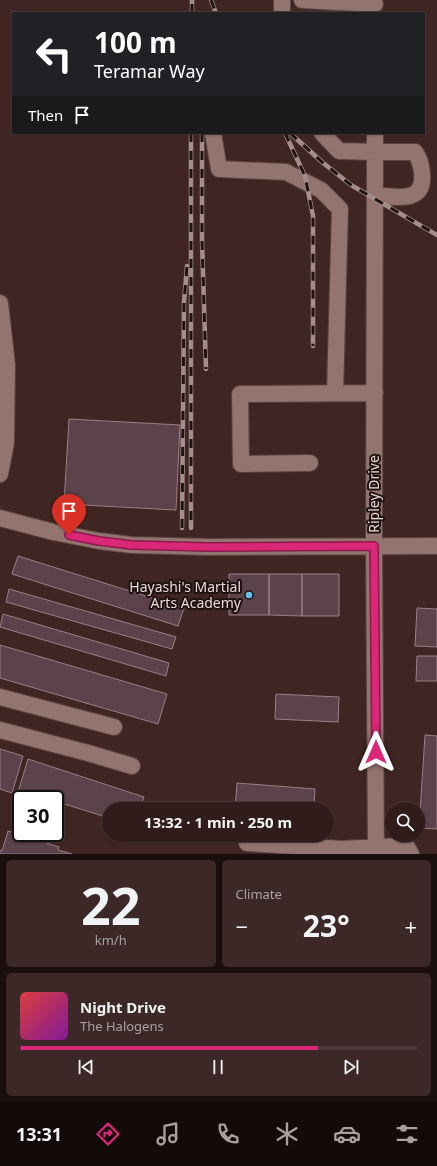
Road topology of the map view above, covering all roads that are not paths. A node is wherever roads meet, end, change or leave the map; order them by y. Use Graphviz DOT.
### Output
graph roads {
  1 [pos="282,0"];
  2 [pos="302,0"];
  3 [pos="375,6"];
  4 [pos="282,12"];
  5 [pos="214,134"];
  6 [pos="323,134"];
  7 [pos="375,134"];
  8 [pos="375,152"];
  9 [pos="375,196"];
  10 [pos="0,303"];
  11 [pos="375,392"];
  12 [pos="335,393"];
  13 [pos="310,463"];
  14 [pos="0,474"];
  15 [pos="0,518"];
  16 [pos="374,546"];
  17 [pos="437,546"];
  18 [pos="0,698"];
  19 [pos="114,727"];
  20 [pos="0,730"];
  21 [pos="132,766"];
  22 [pos="247,843"];
  23 [pos="376,851"];
  24 [pos="411,854"];
  1 -- 4 [label="street"];
  2 -- 3 [label="street"];
  5 -- 12 [label="street"];
  6 -- 8 [label="street"];
  7 -- 8 [label="street, Ripley Drive"];
  8 -- 9 [label="street, Ripley Drive"];
  8 -- 9 [label="street"];
  9 -- 11 [label="street, Ripley Drive"];
  10 -- 14 [label="street"];
  11 -- 12 [label="street"];
  11 -- 16 [label="street, Ripley Drive"];
  12 -- 13 [label="street"];
  15 -- 16 [label="street"];
  16 -- 17 [label="street"];
  16 -- 23 [label="street, Ripley Drive"];
  18 -- 19 [label="street"];
  20 -- 21 [label="street"];
  22 -- 23 [label="street"];
  23 -- 24 [label="street"];
}
